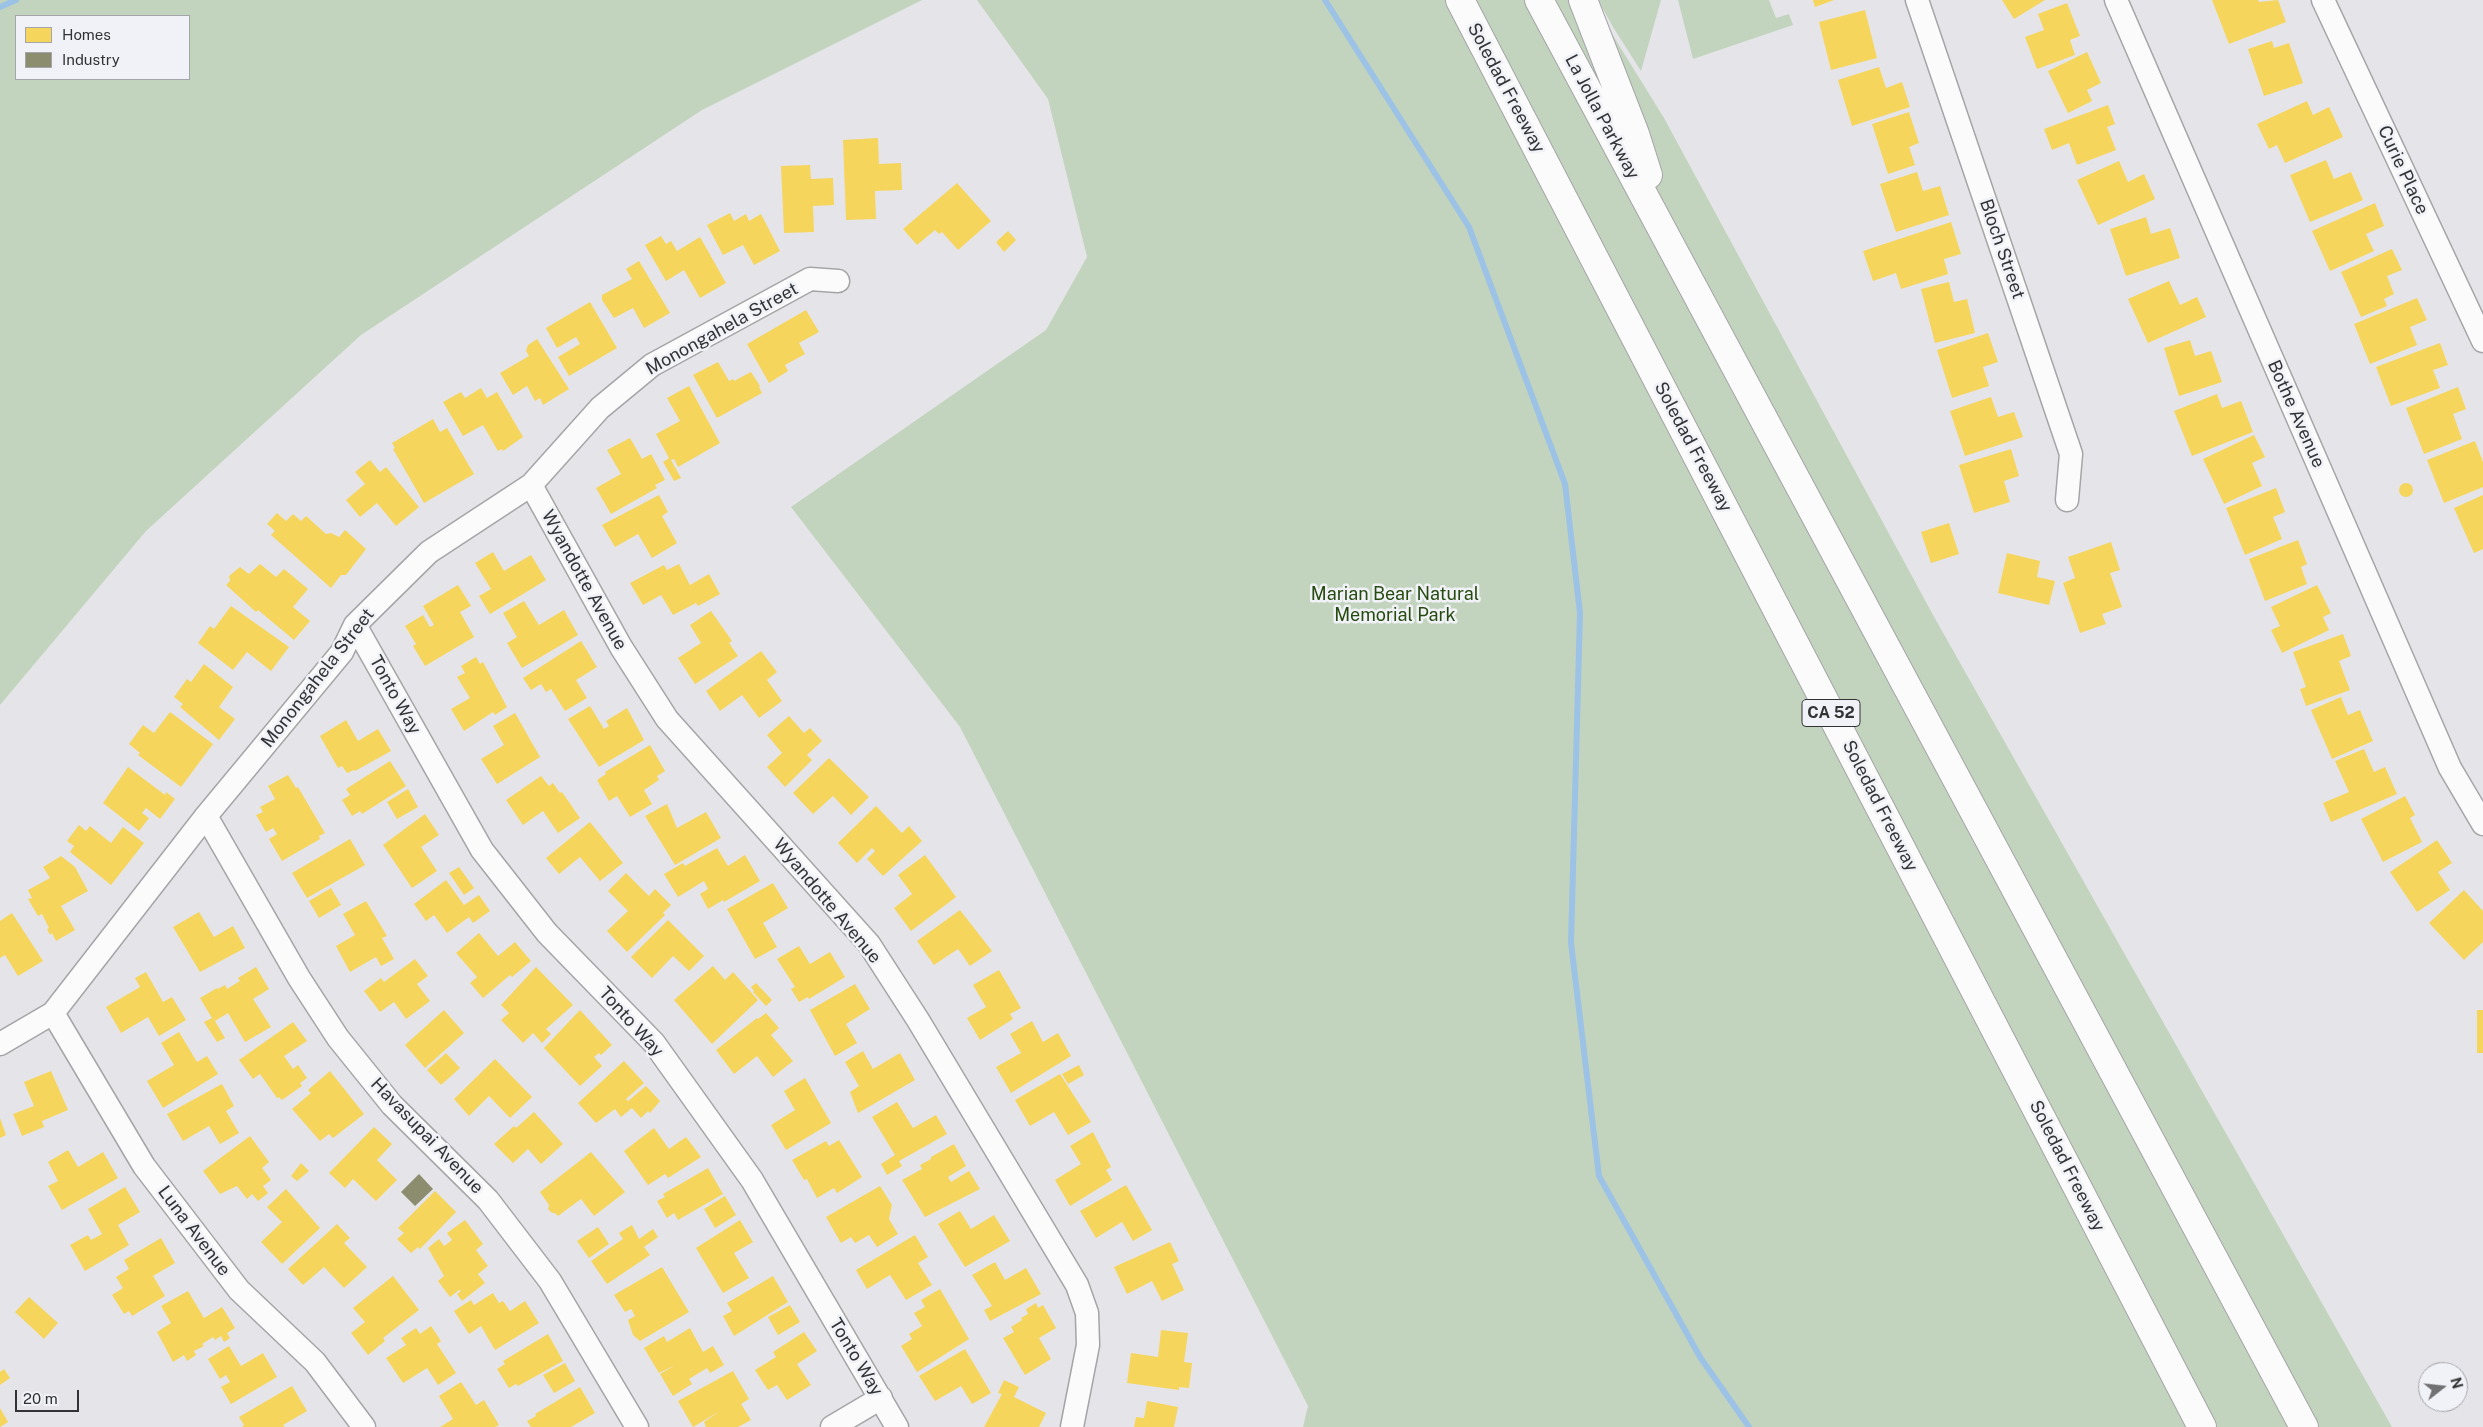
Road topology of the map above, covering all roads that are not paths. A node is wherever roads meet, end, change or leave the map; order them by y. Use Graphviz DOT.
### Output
graph roads {
  1 [pos="1460,0"];
  2 [pos="1539,0"];
  3 [pos="1583,0"];
  4 [pos="1917,0"];
  5 [pos="2116,0"];
  6 [pos="2323,0"];
  7 [pos="1666,234"];
  8 [pos="838,281"];
  9 [pos="2483,341"];
  10 [pos="531,484"];
  11 [pos="2067,500"];
  12 [pos="355,625"];
  13 [pos="206,816"];
  14 [pos="2483,824"];
  15 [pos="53,1013"];
  16 [pos="0,1044"];
  17 [pos="881,1398"];
  18 [pos="364,1427"];
  19 [pos="637,1427"];
  20 [pos="832,1427"];
  21 [pos="897,1427"];
  22 [pos="1072,1427"];
  23 [pos="2202,1427"];
  24 [pos="2304,1427"];
  1 -- 23 [label="highway, Soledad Freeway / CA 52"];
  2 -- 7 [label="highway, La Jolla Parkway"];
  3 -- 7 [label="highway"];
  4 -- 11 [label="street, Bloch Street"];
  5 -- 14 [label="street, Bothe Avenue"];
  6 -- 9 [label="street, Curie Place"];
  7 -- 24 [label="highway"];
  8 -- 10 [label="street, Monongahela Street"];
  10 -- 12 [label="street, Monongahela Street"];
  10 -- 22 [label="street, Wyandotte Avenue"];
  12 -- 13 [label="street, Monongahela Street"];
  12 -- 17 [label="street, Tonto Way"];
  13 -- 15 [label="street, Monongahela Street"];
  13 -- 19 [label="street, Havasupai Avenue"];
  15 -- 16 [label="street, Monongahela Street"];
  15 -- 18 [label="street, Luna Avenue"];
  17 -- 20 [label="street"];
  17 -- 21 [label="street, Tonto Way"];
}
